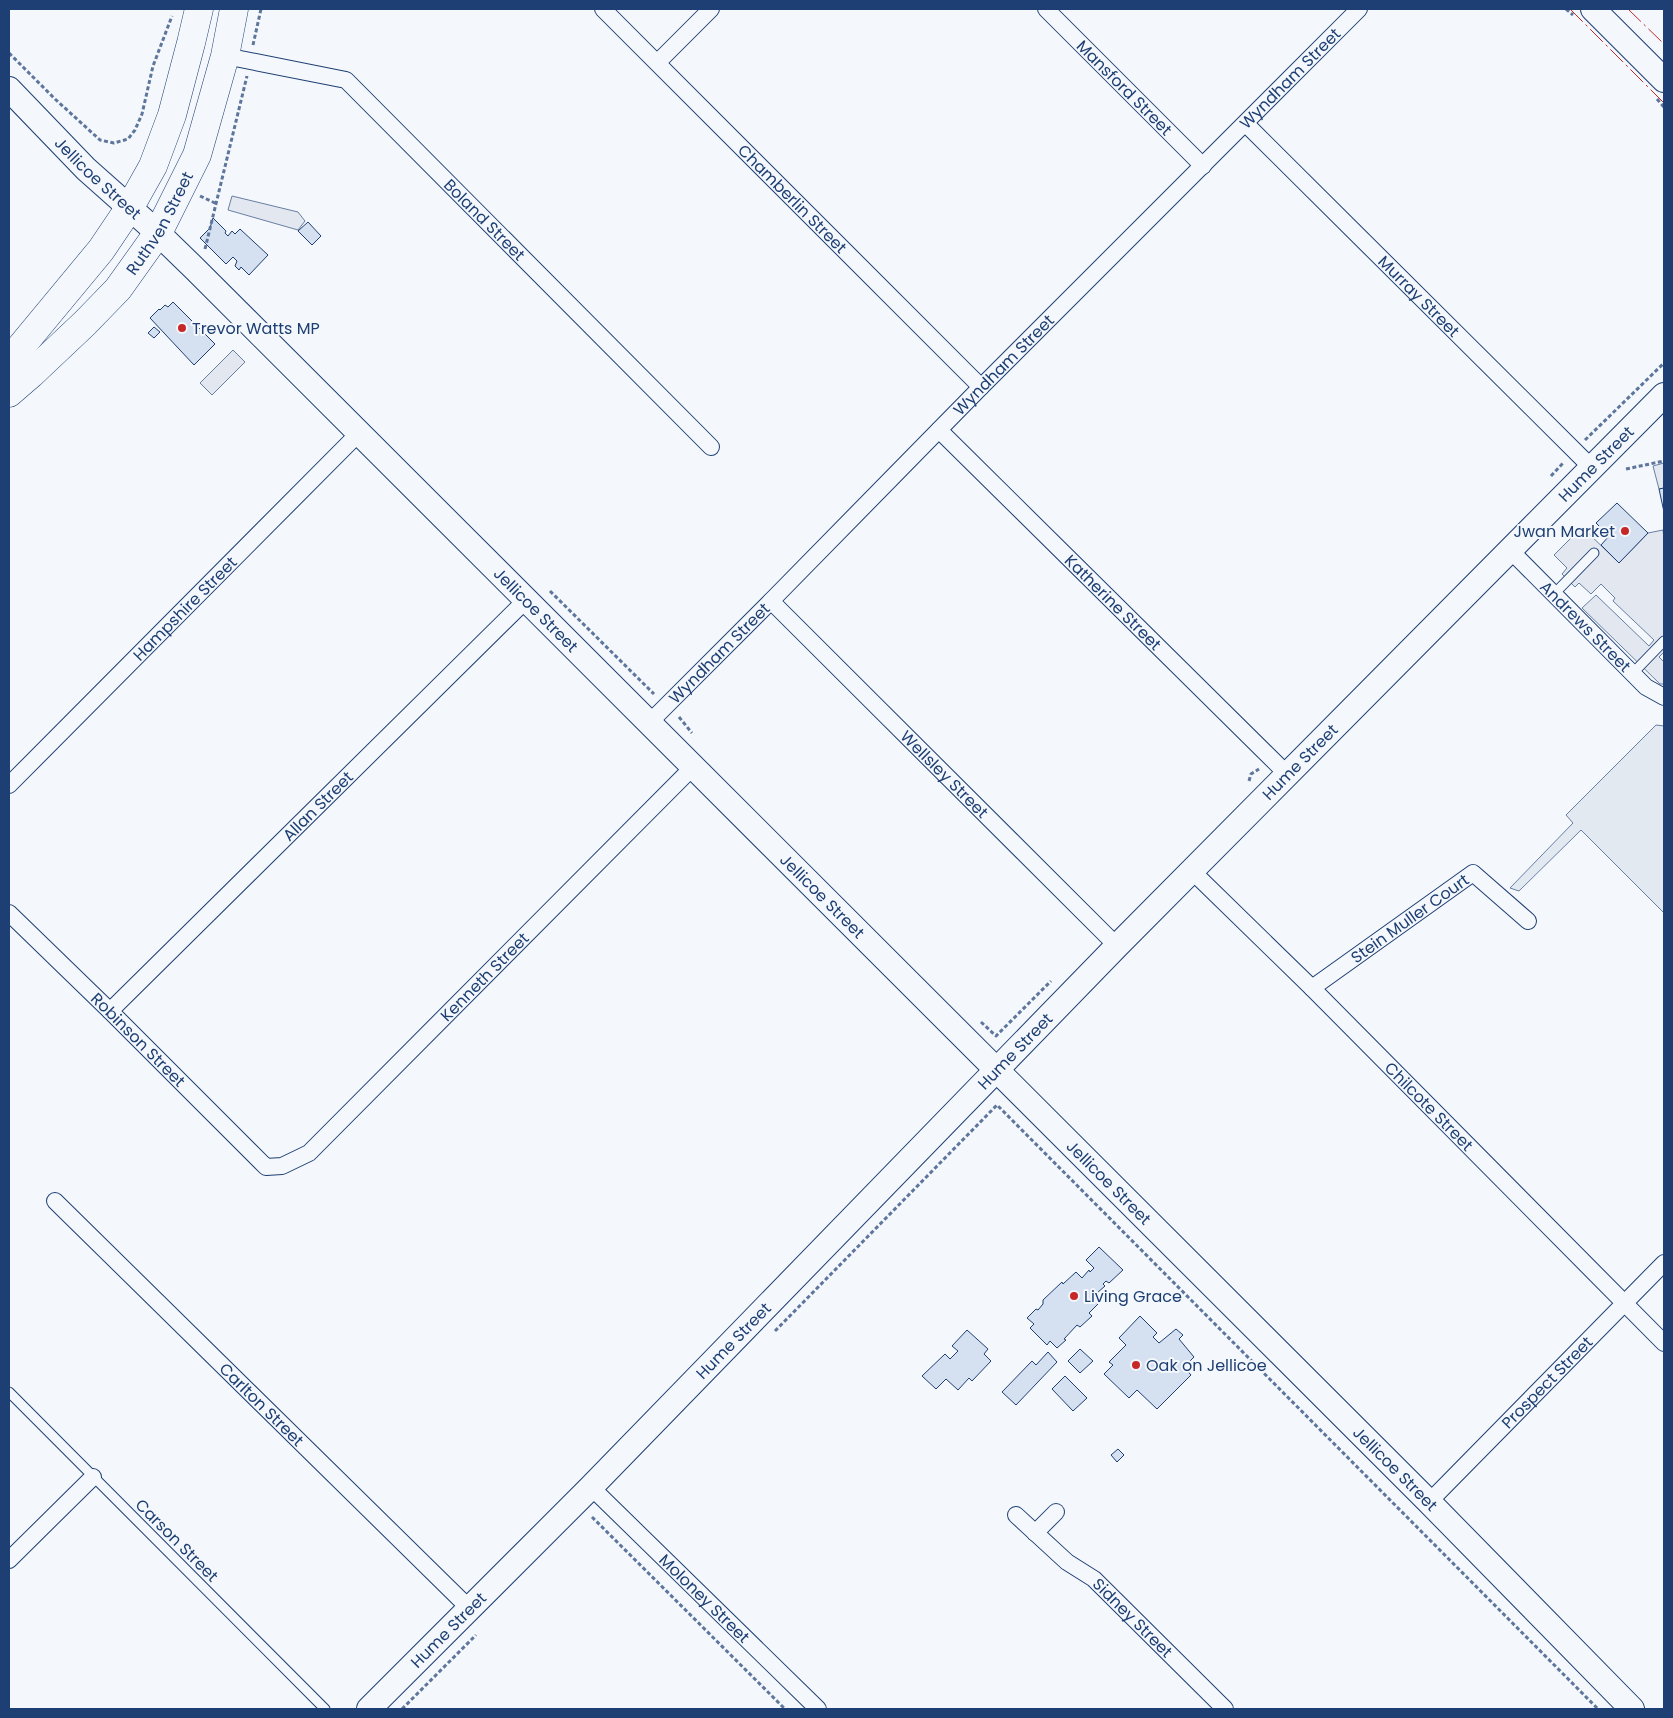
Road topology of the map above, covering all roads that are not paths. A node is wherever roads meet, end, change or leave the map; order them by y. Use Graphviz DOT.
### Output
graph roads {
  1 [pos="199,9"];
  2 [pos="234,9"];
  3 [pos="603,9"];
  4 [pos="710,9"];
  5 [pos="1046,9"];
  6 [pos="1360,9"];
  7 [pos="1593,9"];
  8 [pos="237,59"];
  9 [pos="658,62"];
  10 [pos="1664,80"];
  11 [pos="9,89"];
  12 [pos="1246,124"];
  13 [pos="1203,166"];
  14 [pos="130,207"];
  15 [pos="158,233"];
  16 [pos="9,361"];
  17 [pos="981,387"];
  18 [pos="9,393"];
  19 [pos="1664,395"];
  20 [pos="939,430"];
  21 [pos="359,433"];
  22 [pos="711,447"];
  23 [pos="1592,468"];
  24 [pos="1511,551"];
  25 [pos="1594,553"];
  26 [pos="1554,594"];
  27 [pos="526,600"];
  28 [pos="771,601"];
  29 [pos="1664,641"];
  30 [pos="1633,673"];
  31 [pos="1664,698"];
  32 [pos="649,723"];
  33 [pos="693,767"];
  34 [pos="1287,774"];
  35 [pos="9,785"];
  36 [pos="1192,871"];
  37 [pos="9,913"];
  38 [pos="1528,921"];
  39 [pos="1117,946"];
  40 [pos="1312,988"];
  41 [pos="110,1011"];
  42 [pos="996,1070"];
  43 [pos="266,1167"];
  44 [pos="55,1201"];
  45 [pos="1664,1263"];
  46 [pos="1624,1303"];
  47 [pos="1664,1343"];
  48 [pos="9,1392"];
  49 [pos="93,1477"];
  50 [pos="591,1487"];
  51 [pos="1428,1502"];
  52 [pos="1056,1512"];
  53 [pos="1016,1515"];
  54 [pos="1035,1533"];
  55 [pos="9,1560"];
  56 [pos="469,1608"];
  57 [pos="809,1706"];
  58 [pos="325,1709"];
  59 [pos="369,1709"];
  60 [pos="1225,1709"];
  61 [pos="1632,1709"];
  1 -- 14 [label="highway, Ruthven Street"];
  2 -- 8 [label="highway, Ruthven Street"];
  3 -- 9 [label="street, Chamberlin Street"];
  4 -- 9 [label="street"];
  5 -- 13 [label="street, Mansford Street"];
  6 -- 12 [label="street, Wyndham Street"];
  7 -- 10 [label="street"];
  8 -- 15 [label="highway, Ruthven Street"];
  8 -- 22 [label="street, Boland Street"];
  9 -- 17 [label="street, Chamberlin Street"];
  11 -- 14 [label="street, Jellicoe Street"];
  12 -- 13 [label="street, Wyndham Street"];
  12 -- 23 [label="street, Murray Street"];
  13 -- 17 [label="street, Wyndham Street"];
  14 -- 15 [label="street, Jellicoe Street"];
  14 -- 16 [label="highway, Ruthven Street"];
  15 -- 18 [label="highway, Ruthven Street"];
  15 -- 21 [label="street, Jellicoe Street"];
  17 -- 20 [label="street, Wyndham Street"];
  19 -- 23 [label="street, Hume Street"];
  20 -- 28 [label="street, Wyndham Street"];
  20 -- 34 [label="street, Katherine Street"];
  21 -- 27 [label="street, Jellicoe Street"];
  21 -- 35 [label="street, Hampshire Street"];
  23 -- 24 [label="street, Hume Street"];
  24 -- 26 [label="street, Andrews Street"];
  24 -- 34 [label="street, Hume Street"];
  25 -- 26 [label="lane"];
  26 -- 30 [label="street, Andrews Street"];
  27 -- 32 [label="street, Jellicoe Street"];
  27 -- 41 [label="street, Allan Street"];
  28 -- 32 [label="street, Wyndham Street"];
  28 -- 39 [label="street, Wellsley Street"];
  29 -- 30 [label="lane"];
  30 -- 31 [label="street, Andrews Street"];
  32 -- 33 [label="street, Jellicoe Street"];
  33 -- 42 [label="street, Jellicoe Street"];
  33 -- 43 [label="street, Kenneth Street"];
  34 -- 36 [label="street, Hume Street"];
  36 -- 39 [label="street, Hume Street"];
  36 -- 40 [label="street, Chilcote Street"];
  37 -- 41 [label="street, Robinson Street"];
  38 -- 40 [label="street, Stein Muller Court"];
  39 -- 42 [label="street, Hume Street"];
  40 -- 46 [label="street, Chilcote Street"];
  41 -- 43 [label="street, Robinson Street"];
  42 -- 50 [label="street, Hume Street"];
  42 -- 51 [label="street, Jellicoe Street"];
  44 -- 56 [label="street, Carlton Street"];
  45 -- 46 [label="street, Prospect Street"];
  46 -- 47 [label="street, Chilcote Street"];
  46 -- 51 [label="street, Prospect Street"];
  48 -- 49 [label="lane, Carson Street"];
  49 -- 55 [label="street"];
  49 -- 58 [label="lane, Carson Street"];
  50 -- 56 [label="street, Hume Street"];
  50 -- 57 [label="street, Moloney Street"];
  51 -- 61 [label="street, Jellicoe Street"];
  52 -- 54 [label="street"];
  53 -- 54 [label="street, Sidney Street"];
  54 -- 60 [label="street, Sidney Street"];
  56 -- 59 [label="street, Hume Street"];
}
